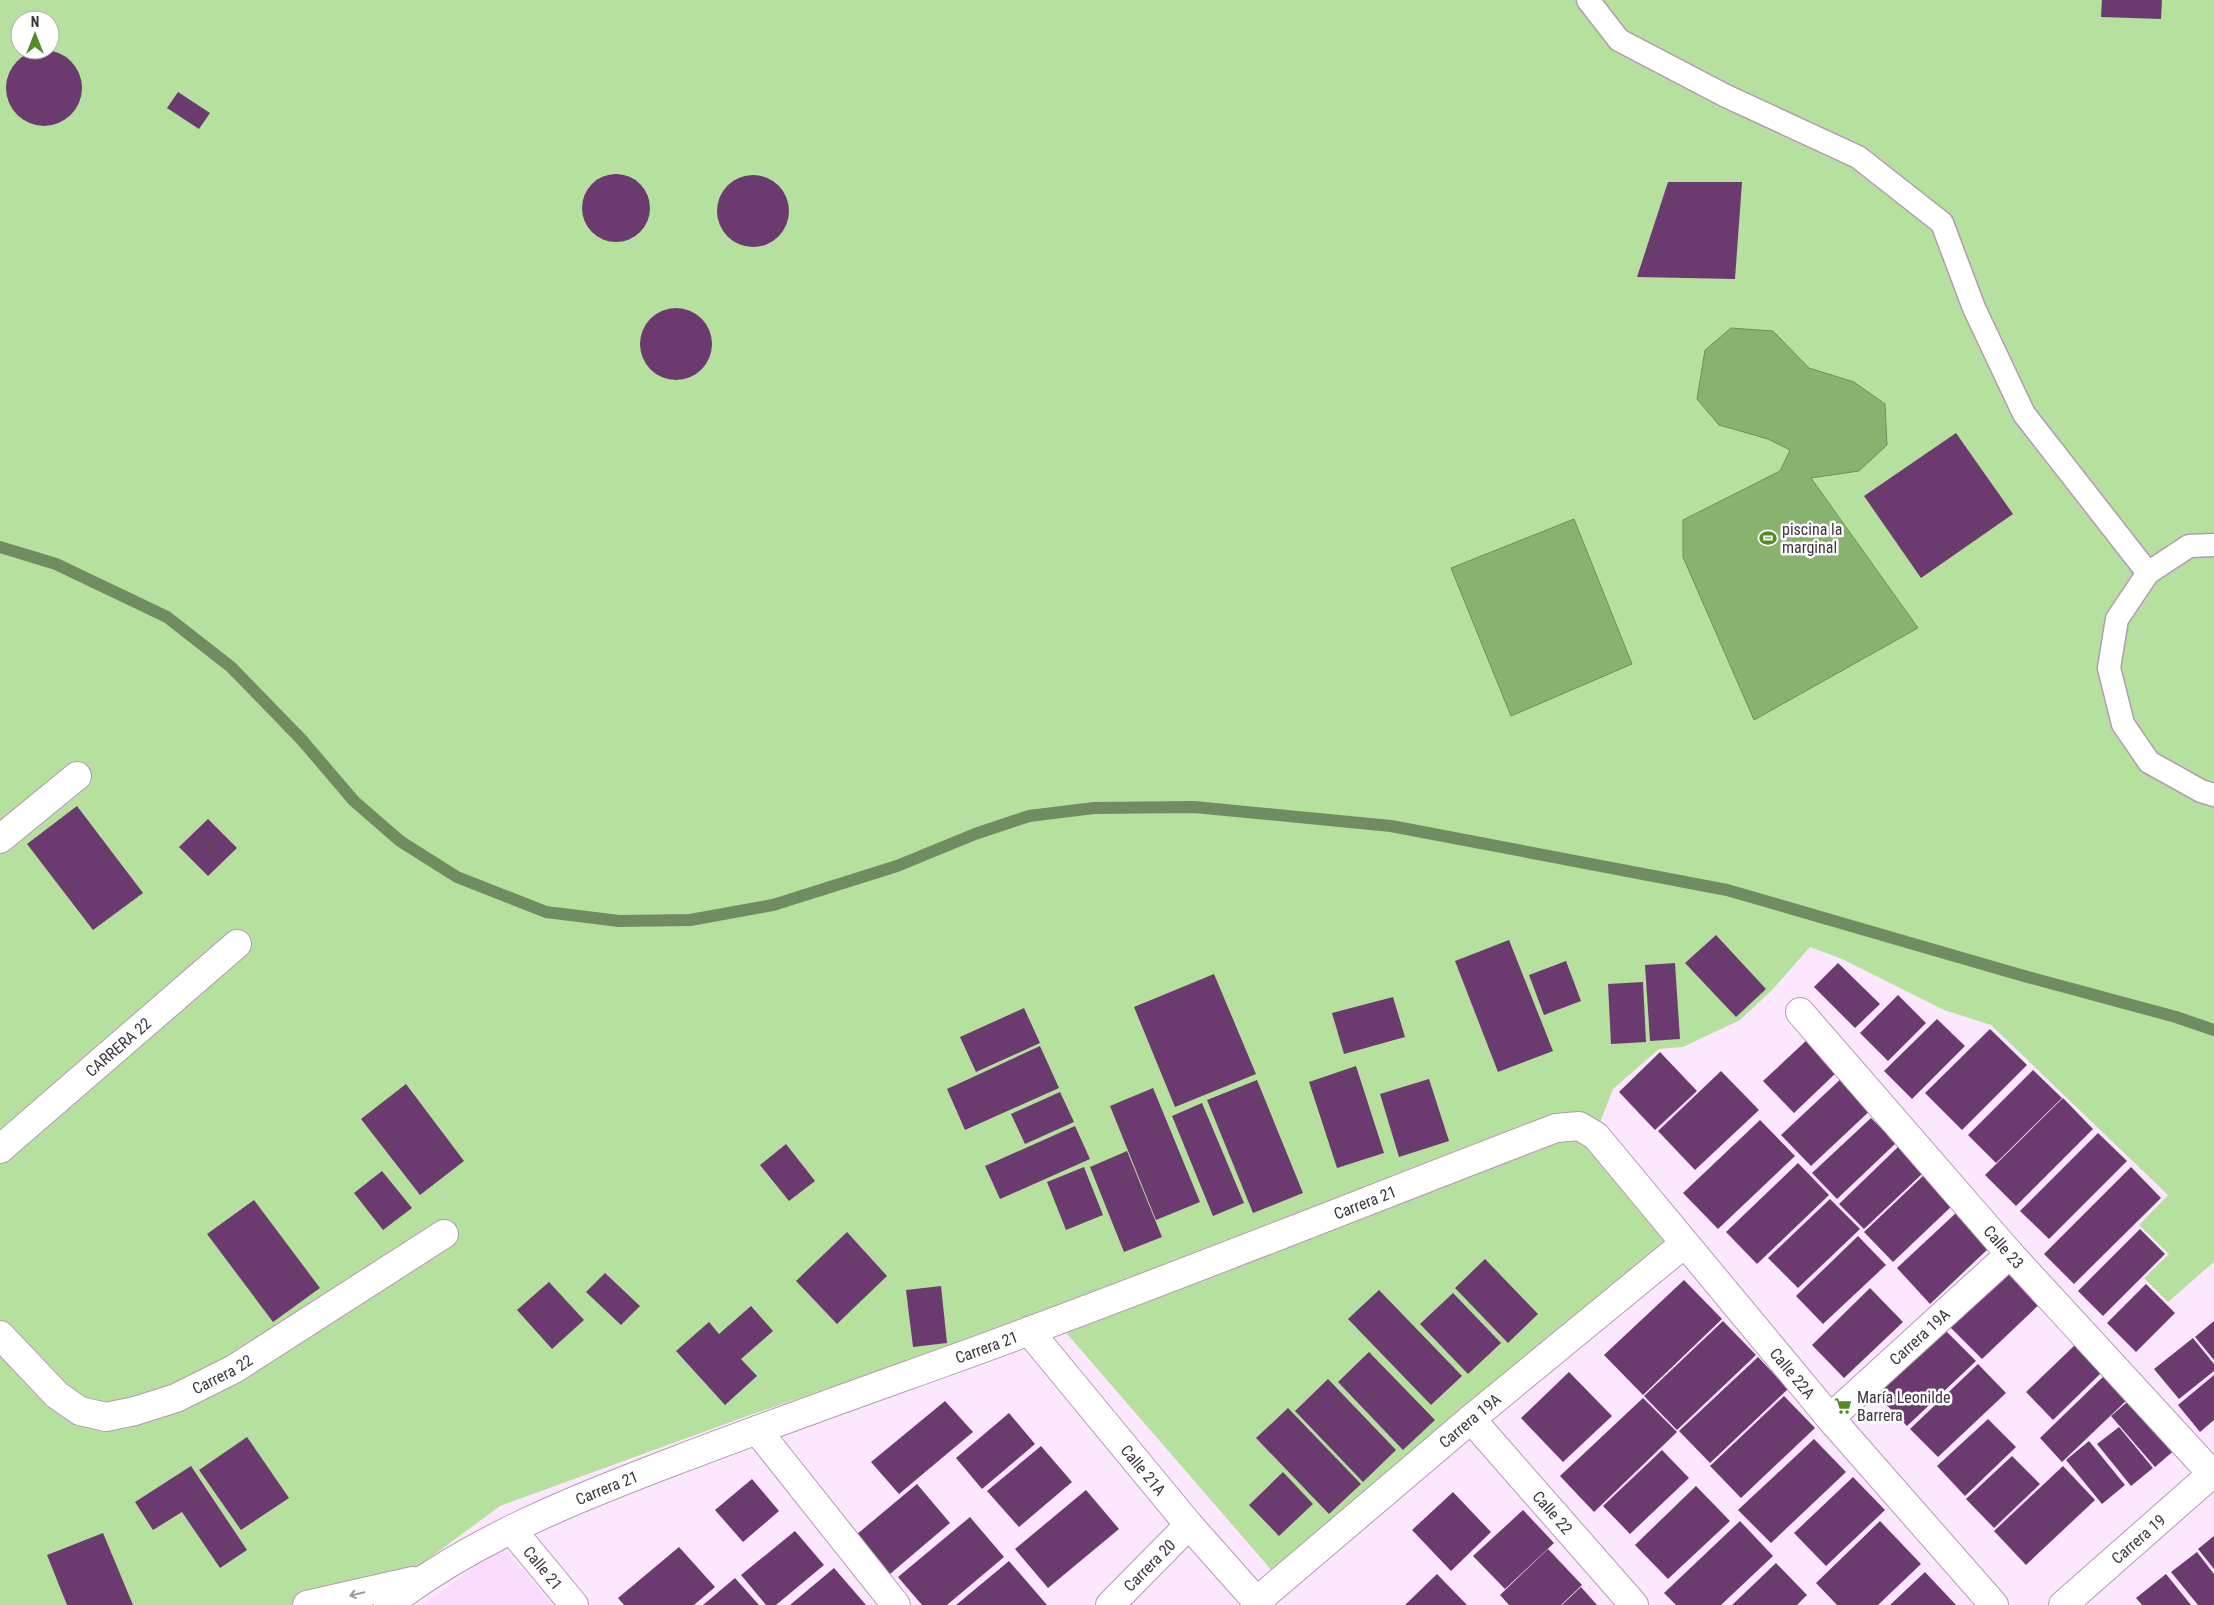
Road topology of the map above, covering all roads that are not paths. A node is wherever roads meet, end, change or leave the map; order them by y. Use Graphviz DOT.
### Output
graph roads {
  1 [pos="1588,0"];
  2 [pos="2214,545"];
  3 [pos="2148,573"];
  4 [pos="77,776"];
  5 [pos="2214,794"];
  6 [pos="0,839"];
  7 [pos="237,944"];
  8 [pos="1800,1012"];
  9 [pos="1596,1136"];
  10 [pos="0,1149"];
  11 [pos="444,1234"];
  12 [pos="1684,1244"];
  13 [pos="2010,1254"];
  14 [pos="1029,1332"];
  15 [pos="0,1335"];
  16 [pos="1830,1418"];
  17 [pos="1471,1419"];
  18 [pos="757,1430"];
  19 [pos="2213,1474"];
  20 [pos="1189,1525"];
  21 [pos="512,1530"];
  22 [pos="422,1579"];
  23 [pos="1258,1603"];
  24 [pos="307,1605"];
  25 [pos="388,1605"];
  26 [pos="574,1605"];
  27 [pos="896,1605"];
  28 [pos="1110,1605"];
  29 [pos="1634,1605"];
  30 [pos="1994,1605"];
  31 [pos="2063,1605"];
  1 -- 3 [label="lane"];
  2 -- 3 [label="lane"];
  3 -- 5 [label="lane"];
  4 -- 6 [label="street"];
  7 -- 10 [label="street, CARRERA 22"];
  8 -- 13 [label="street, Calle 23"];
  9 -- 12 [label="street, Calle 22A"];
  9 -- 14 [label="street, Carrera 21"];
  11 -- 15 [label="street, Carrera 22"];
  12 -- 16 [label="street, Calle 22A"];
  12 -- 17 [label="street, Carrera 19A"];
  13 -- 16 [label="street, Carrera 19A"];
  13 -- 19 [label="street, Calle 23"];
  14 -- 18 [label="street, Carrera 21"];
  14 -- 20 [label="street, Calle 21A"];
  16 -- 30 [label="street, Calle 22A"];
  17 -- 23 [label="street, Carrera 19A"];
  17 -- 29 [label="street, Calle 22"];
  18 -- 21 [label="street, Carrera 21"];
  18 -- 27 [label="street"];
  19 -- 31 [label="street, Carrera 19"];
  20 -- 23 [label="street, Calle 21A"];
  20 -- 28 [label="street, Carrera 20"];
  21 -- 22 [label="street, Carrera 21"];
  21 -- 26 [label="street, Calle 21"];
  22 -- 24 [label="street, one-way"];
  22 -- 25 [label="street, Carrera 21"];
}
